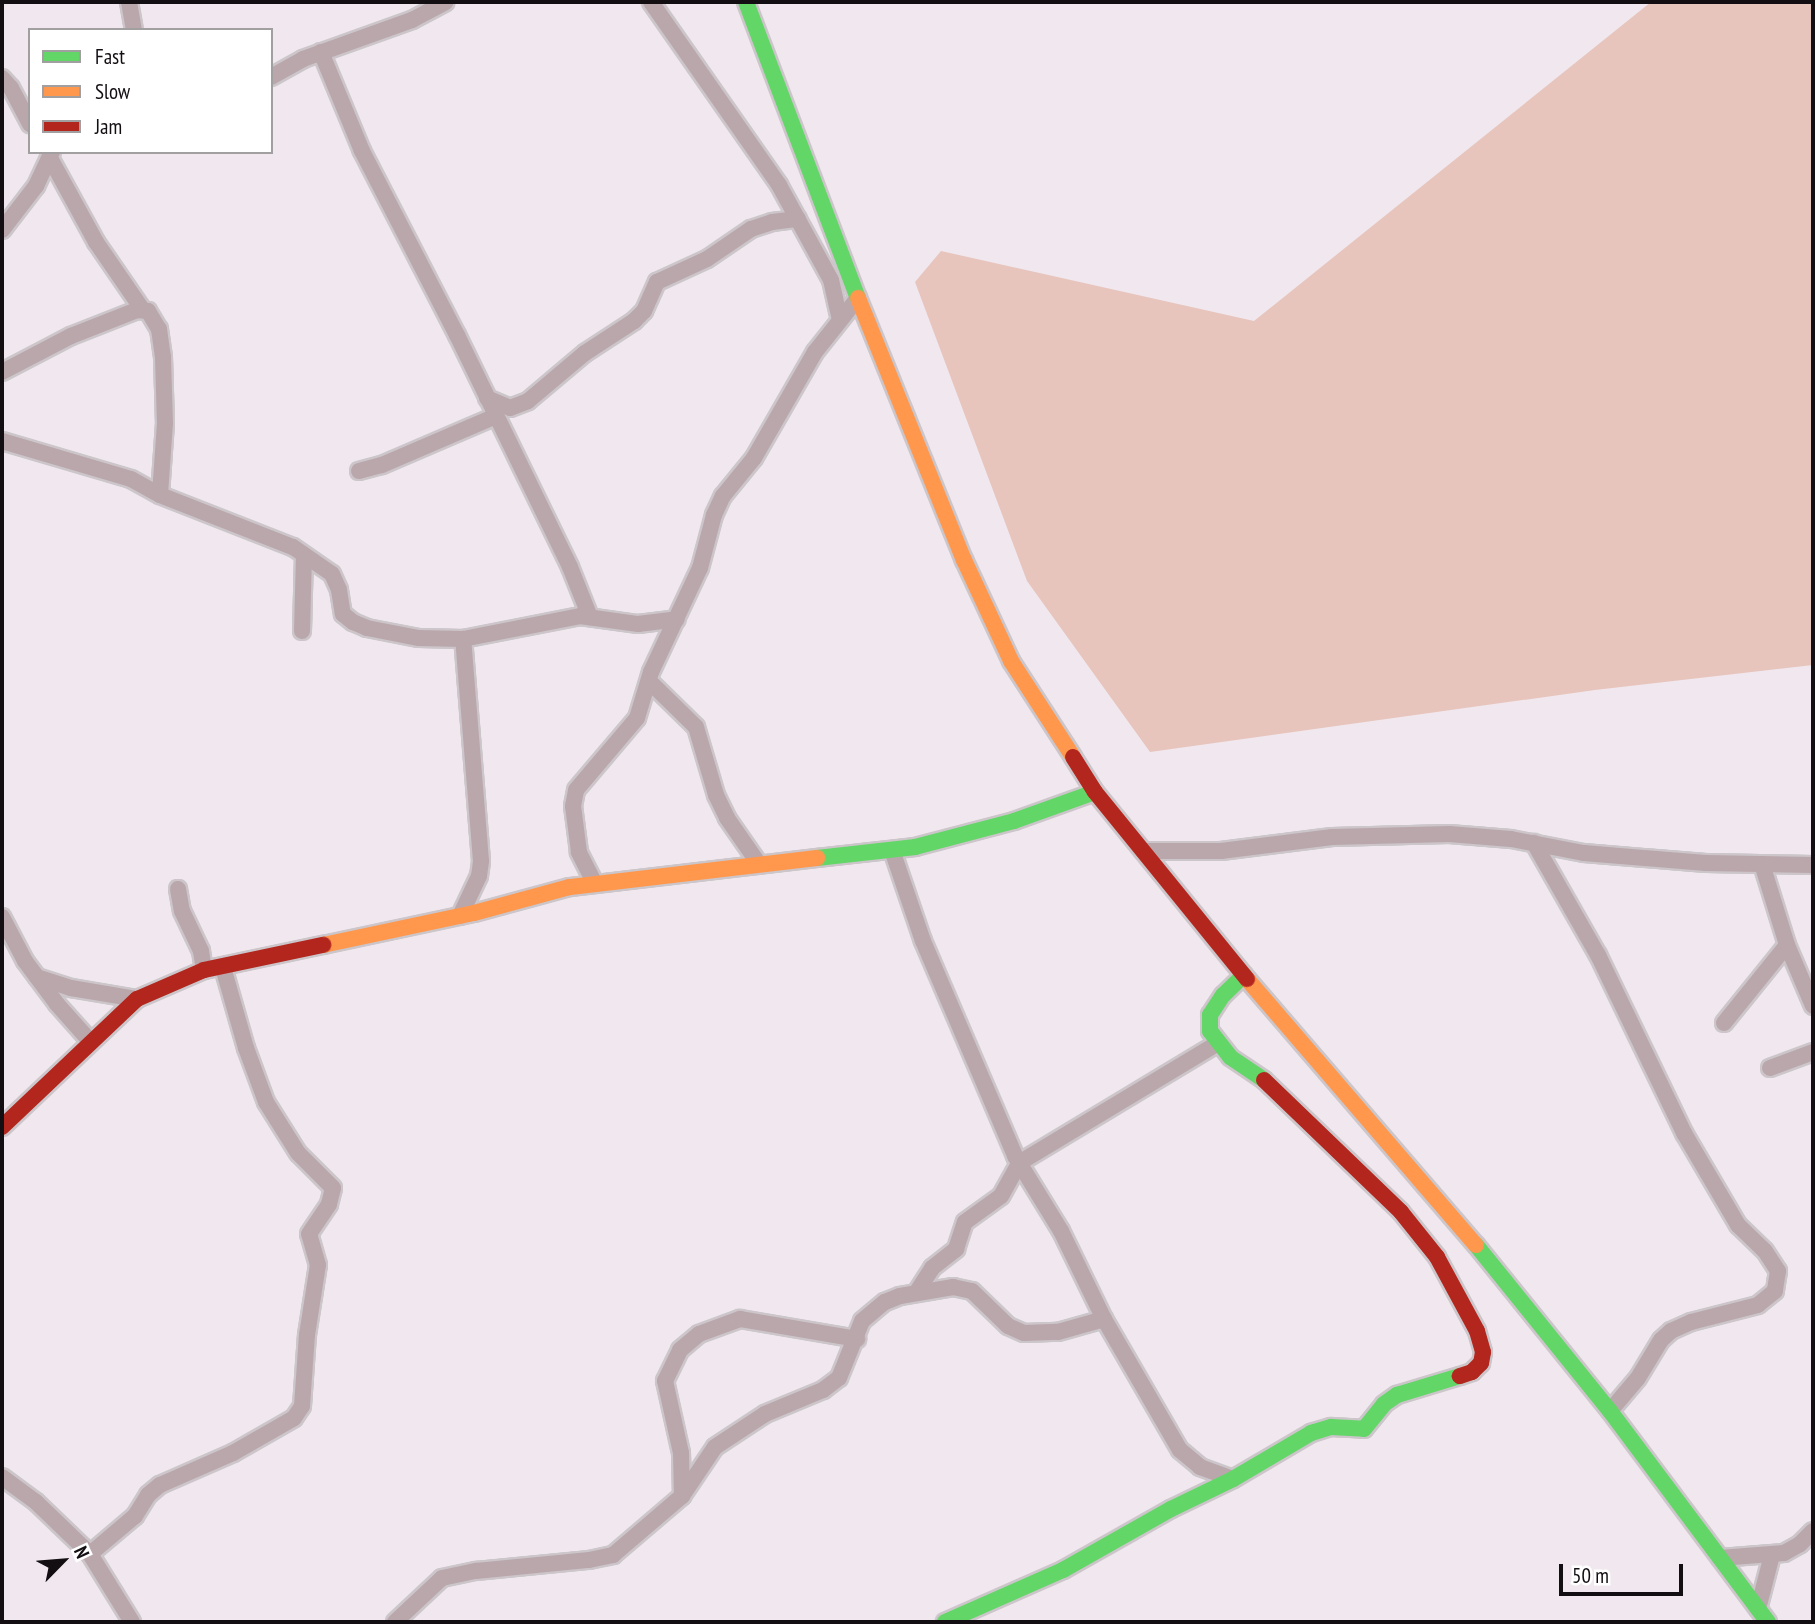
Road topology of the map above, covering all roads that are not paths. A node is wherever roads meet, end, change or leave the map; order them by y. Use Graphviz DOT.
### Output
graph roads {
  1 [pos="129,2"];
  2 [pos="446,2"];
  3 [pos="651,2"];
  4 [pos="746,2"];
  5 [pos="134,28"];
  6 [pos="321,52"];
  7 [pos="273,76"];
  8 [pos="2,78"];
  9 [pos="28,120"];
  10 [pos="51,155"];
  11 [pos="798,219"];
  12 [pos="2,230"];
  13 [pos="858,298"];
  14 [pos="142,309"];
  15 [pos="840,320"];
  16 [pos="2,372"];
  17 [pos="487,398"];
  18 [pos="495,416"];
  19 [pos="2,441"];
  20 [pos="359,471"];
  21 [pos="160,495"];
  22 [pos="304,555"];
  23 [pos="590,617"];
  24 [pos="677,619"];
  25 [pos="302,631"];
  26 [pos="463,639"];
  27 [pos="650,682"];
  28 [pos="1095,792"];
  29 [pos="1534,843"];
  30 [pos="892,850"];
  31 [pos="1143,851"];
  32 [pos="759,864"];
  33 [pos="1762,864"];
  34 [pos="1813,865"];
  35 [pos="595,884"];
  36 [pos="178,889"];
  37 [pos="460,916"];
  38 [pos="2,917"];
  39 [pos="1787,945"];
  40 [pos="223,967"];
  41 [pos="204,970"];
  42 [pos="1244,975"];
  43 [pos="37,977"];
  44 [pos="138,999"];
  45 [pos="1813,1006"];
  46 [pos="1724,1023"];
  47 [pos="90,1041"];
  48 [pos="1218,1043"];
  49 [pos="1813,1052"];
  50 [pos="1770,1068"];
  51 [pos="2,1127"];
  52 [pos="1019,1163"];
  53 [pos="916,1293"];
  54 [pos="1104,1319"];
  55 [pos="857,1339"];
  56 [pos="1610,1411"];
  57 [pos="2,1477"];
  58 [pos="1233,1479"];
  59 [pos="682,1496"];
  60 [pos="1813,1531"];
  61 [pos="90,1554"];
  62 [pos="1772,1555"];
  63 [pos="1720,1558"];
  64 [pos="1763,1616"];
  65 [pos="403,1620"];
  66 [pos="132,1622"];
  67 [pos="945,1622"];
  1 -- 5 [label="street"];
  2 -- 6 [label="street"];
  3 -- 11 [label="street"];
  4 -- 13 [label="street"];
  6 -- 7 [label="street"];
  6 -- 17 [label="street"];
  8 -- 9 [label="street"];
  10 -- 12 [label="street"];
  10 -- 14 [label="street"];
  11 -- 15 [label="street"];
  11 -- 17 [label="street"];
  13 -- 15 [label="street"];
  13 -- 28 [label="street"];
  14 -- 16 [label="street"];
  14 -- 21 [label="street"];
  15 -- 24 [label="street"];
  17 -- 18 [label="street"];
  18 -- 20 [label="street"];
  18 -- 23 [label="street"];
  19 -- 21 [label="street"];
  21 -- 22 [label="street"];
  22 -- 25 [label="street"];
  22 -- 26 [label="street"];
  23 -- 24 [label="street"];
  23 -- 26 [label="street"];
  24 -- 27 [label="street"];
  26 -- 37 [label="street"];
  27 -- 32 [label="street"];
  27 -- 35 [label="street"];
  28 -- 30 [label="street"];
  28 -- 31 [label="street"];
  29 -- 31 [label="street"];
  29 -- 33 [label="street"];
  29 -- 56 [label="street"];
  30 -- 32 [label="street"];
  30 -- 52 [label="street"];
  31 -- 42 [label="street"];
  32 -- 35 [label="street"];
  33 -- 34 [label="street"];
  33 -- 39 [label="street"];
  35 -- 37 [label="street"];
  36 -- 41 [label="street"];
  37 -- 40 [label="street"];
  38 -- 43 [label="street"];
  39 -- 45 [label="street"];
  39 -- 46 [label="street"];
  40 -- 41 [label="street"];
  40 -- 61 [label="street"];
  41 -- 44 [label="street"];
  42 -- 48 [label="street"];
  42 -- 56 [label="street"];
  43 -- 44 [label="street"];
  43 -- 47 [label="street"];
  44 -- 47 [label="street"];
  47 -- 51 [label="street"];
  48 -- 52 [label="street"];
  48 -- 58 [label="street"];
  49 -- 50 [label="street"];
  52 -- 53 [label="street"];
  52 -- 54 [label="street"];
  53 -- 54 [label="street"];
  53 -- 55 [label="street"];
  54 -- 58 [label="street"];
  55 -- 59 [label="street"];
  55 -- 59 [label="street"];
  56 -- 63 [label="street"];
  57 -- 61 [label="street"];
  58 -- 67 [label="street"];
  59 -- 65 [label="street"];
  60 -- 62 [label="street"];
  61 -- 66 [label="street"];
  62 -- 63 [label="street"];
  62 -- 64 [label="street"];
  63 -- 64 [label="street"];
}
